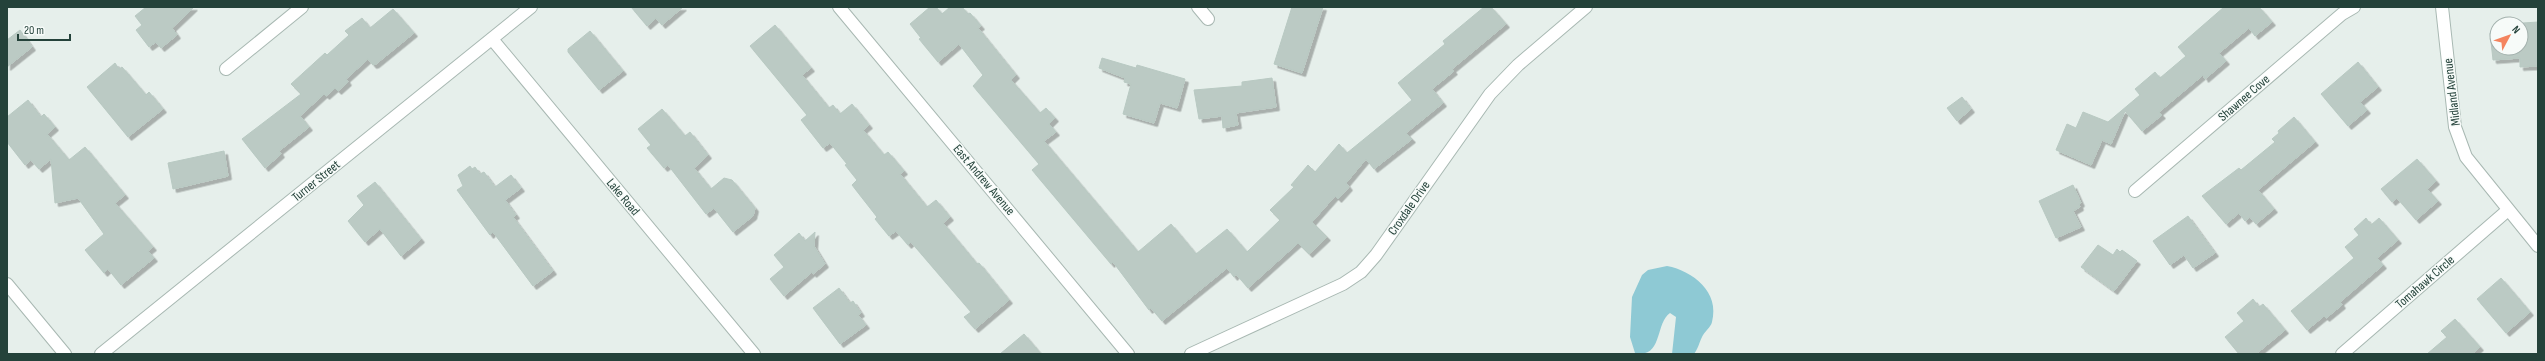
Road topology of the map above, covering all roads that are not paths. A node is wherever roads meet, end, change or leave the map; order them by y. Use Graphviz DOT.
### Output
graph roads {
  1 [pos="302,7"];
  2 [pos="531,7"];
  3 [pos="839,7"];
  4 [pos="1198,7"];
  5 [pos="1586,7"];
  6 [pos="2354,7"];
  7 [pos="2442,7"];
  8 [pos="1208,19"];
  9 [pos="492,39"];
  10 [pos="226,69"];
  11 [pos="2135,191"];
  12 [pos="2508,210"];
  13 [pos="2538,246"];
  14 [pos="7,284"];
  15 [pos="65,354"];
  16 [pos="101,354"];
  17 [pos="754,354"];
  18 [pos="1128,354"];
  19 [pos="1191,354"];
  20 [pos="2342,354"];
  1 -- 10 [label="street"];
  2 -- 9 [label="street, Turner Street"];
  3 -- 18 [label="street, East Andrew Avenue"];
  4 -- 8 [label="street"];
  5 -- 19 [label="street, Croxdale Drive"];
  6 -- 11 [label="street, Shawnee Cove"];
  7 -- 12 [label="street, Midland Avenue"];
  9 -- 16 [label="street, Turner Street"];
  9 -- 17 [label="street, Lake Road"];
  12 -- 13 [label="street, Midland Avenue"];
  12 -- 20 [label="street, Tomahawk Circle"];
  14 -- 15 [label="street"];
}
